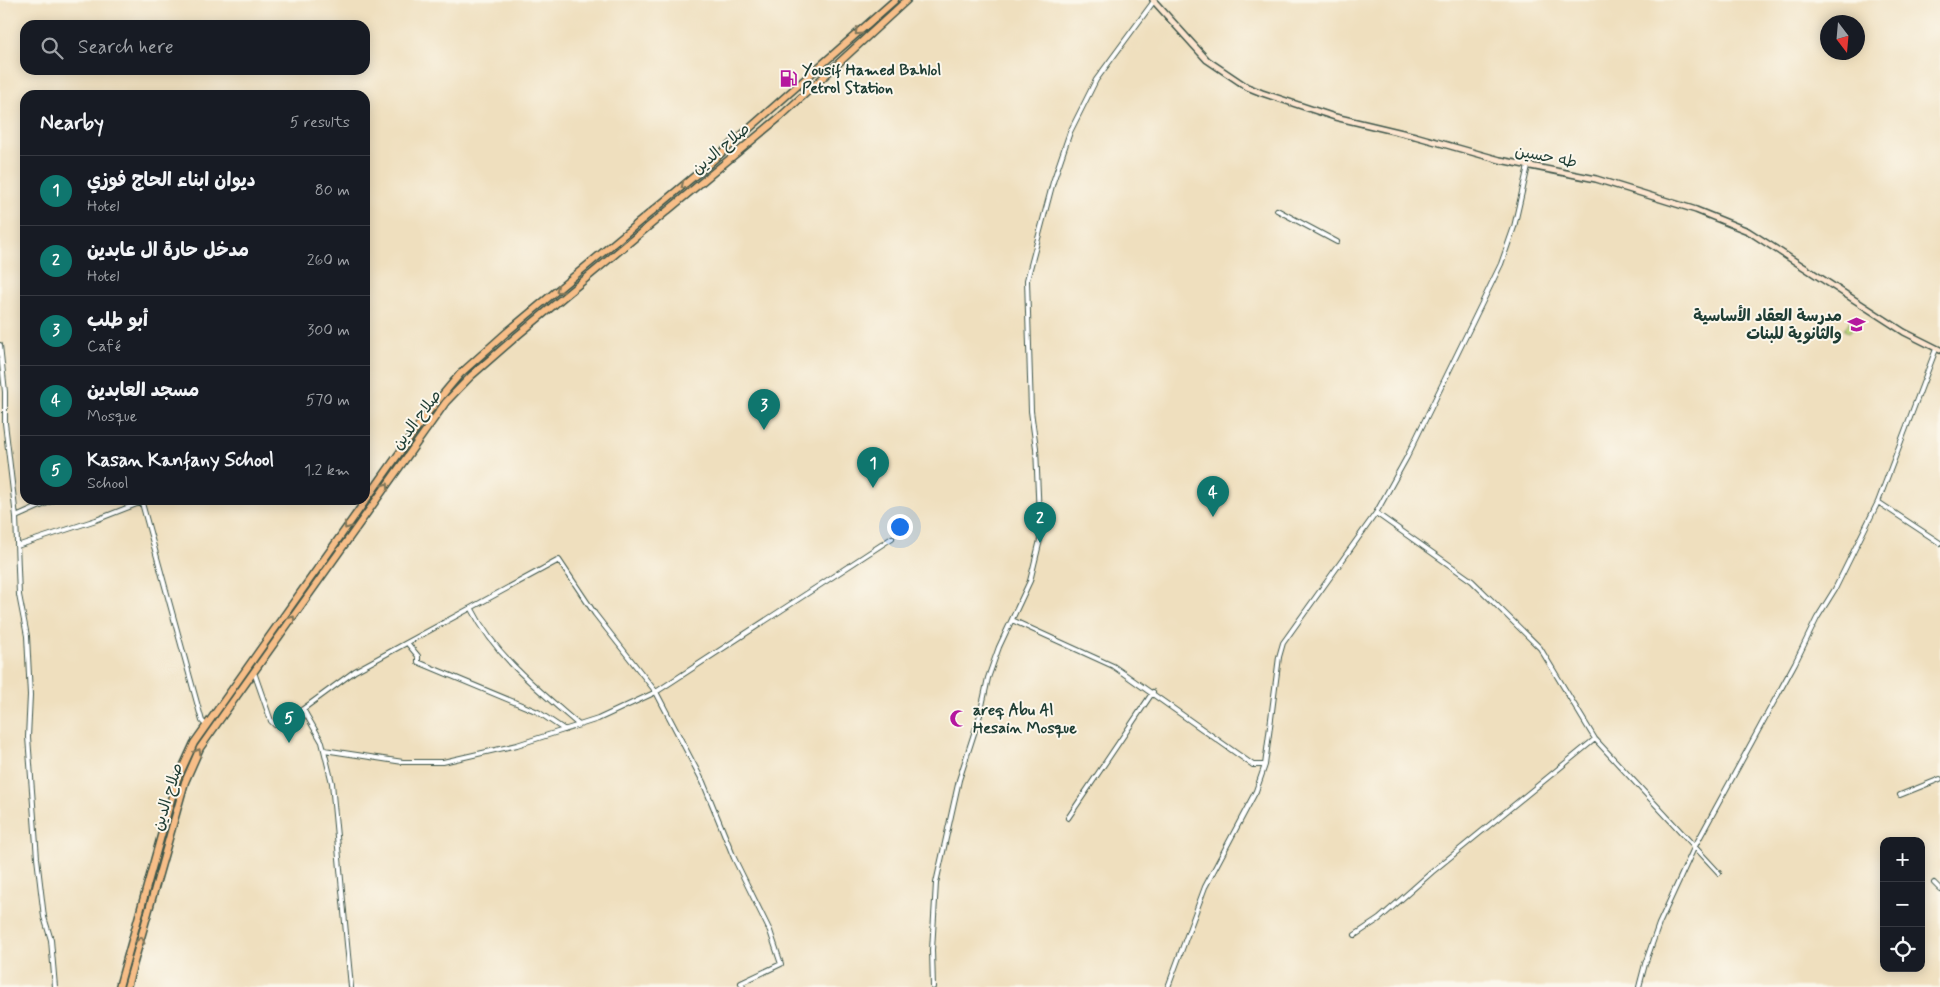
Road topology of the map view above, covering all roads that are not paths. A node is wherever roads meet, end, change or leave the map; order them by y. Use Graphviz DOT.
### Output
graph roads {
  1 [pos="895,0"];
  2 [pos="907,0"];
  3 [pos="1154,0"];
  4 [pos="884,9"];
  5 [pos="889,16"];
  6 [pos="1528,166"];
  7 [pos="1277,210"];
  8 [pos="1337,242"];
  9 [pos="0,345"];
  10 [pos="1939,351"];
  11 [pos="370,493"];
  12 [pos="1878,502"];
  13 [pos="43,505"];
  14 [pos="136,505"];
  15 [pos="143,505"];
  16 [pos="362,505"];
  17 [pos="1376,513"];
  18 [pos="16,517"];
  19 [pos="892,538"];
  20 [pos="1940,543"];
  21 [pos="17,546"];
  22 [pos="328,552"];
  23 [pos="336,558"];
  24 [pos="472,609"];
  25 [pos="1012,620"];
  26 [pos="408,644"];
  27 [pos="255,675"];
  28 [pos="656,692"];
  29 [pos="1153,692"];
  30 [pos="303,709"];
  31 [pos="206,725"];
  32 [pos="579,725"];
  33 [pos="564,730"];
  34 [pos="1595,739"];
  35 [pos="324,750"];
  36 [pos="1265,765"];
  37 [pos="1940,779"];
  38 [pos="1900,795"];
  39 [pos="1068,818"];
  40 [pos="1694,848"];
  41 [pos="1719,873"];
  42 [pos="1934,882"];
  43 [pos="1940,889"];
  44 [pos="1355,935"];
  45 [pos="55,987"];
  46 [pos="119,987"];
  47 [pos="127,987"];
  48 [pos="351,987"];
  49 [pos="743,987"];
  50 [pos="933,987"];
  51 [pos="1168,987"];
  52 [pos="1639,987"];
  1 -- 4 [label="highway, صلاح الدين"];
  2 -- 5 [label="highway, صلاح الدين"];
  3 -- 6 [label="street, طه حسين"];
  3 -- 25 [label="street"];
  4 -- 5 [label="highway"];
  4 -- 11 [label="highway, صلاح الدين, one-way"];
  23 -- 5 [label="highway, صلاح الدين, one-way"];
  6 -- 10 [label="street, طه حسين"];
  6 -- 17 [label="street"];
  7 -- 8 [label="street"];
  9 -- 18 [label="street"];
  10 -- 12 [label="street"];
  12 -- 20 [label="street"];
  12 -- 40 [label="street"];
  13 -- 18 [label="street"];
  14 -- 21 [label="street"];
  15 -- 31 [label="street"];
  16 -- 22 [label="highway, صلاح الدين, one-way"];
  17 -- 34 [label="street"];
  17 -- 36 [label="street"];
  18 -- 21 [label="street"];
  19 -- 28 [label="street"];
  21 -- 45 [label="street"];
  22 -- 23 [label="highway"];
  22 -- 31 [label="highway, صلاح الدين"];
  47 -- 23 [label="highway, صلاح الدين, one-way"];
  24 -- 26 [label="street"];
  24 -- 28 [label="street"];
  24 -- 32 [label="street"];
  25 -- 29 [label="street"];
  25 -- 50 [label="street"];
  26 -- 30 [label="street"];
  26 -- 33 [label="street"];
  27 -- 30 [label="street"];
  28 -- 32 [label="street"];
  28 -- 49 [label="street"];
  29 -- 36 [label="street"];
  29 -- 39 [label="street"];
  30 -- 35 [label="street"];
  31 -- 46 [label="highway, صلاح الدين"];
  32 -- 33 [label="street"];
  33 -- 35 [label="street"];
  34 -- 40 [label="street"];
  34 -- 44 [label="street"];
  35 -- 48 [label="street"];
  36 -- 51 [label="street"];
  37 -- 38 [label="street"];
  40 -- 41 [label="street"];
  40 -- 52 [label="street"];
  42 -- 43 [label="street"];
}
